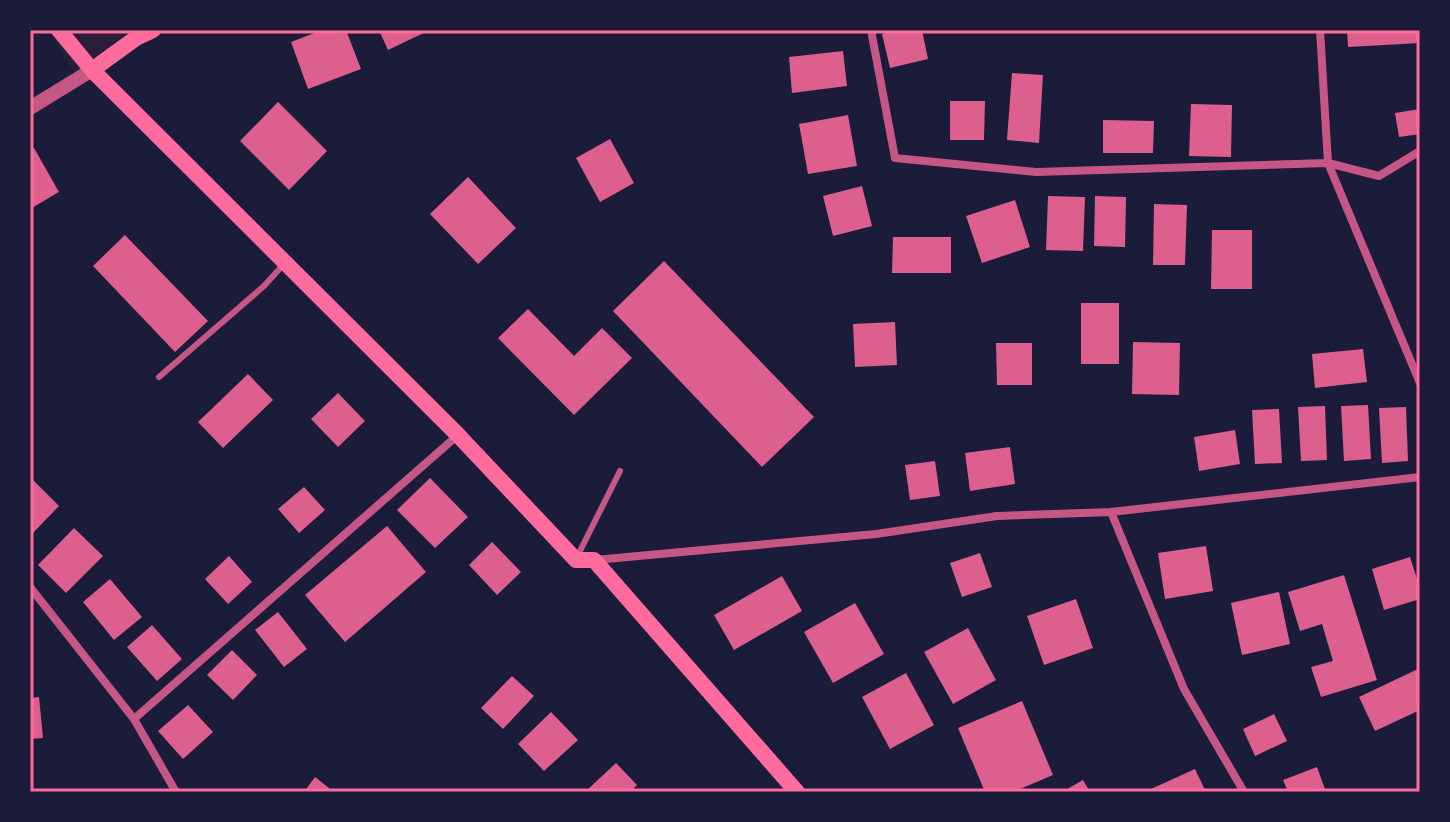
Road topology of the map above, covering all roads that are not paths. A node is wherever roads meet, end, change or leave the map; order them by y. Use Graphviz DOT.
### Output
graph roads {
  1 [pos="59,30"];
  2 [pos="153,30"];
  3 [pos="871,30"];
  4 [pos="1320,30"];
  5 [pos="92,70"];
  6 [pos="30,108"];
  7 [pos="1420,151"];
  8 [pos="1328,163"];
  9 [pos="285,262"];
  10 [pos="159,377"];
  11 [pos="1420,383"];
  12 [pos="458,435"];
  13 [pos="620,471"];
  14 [pos="1420,477"];
  15 [pos="1111,512"];
  16 [pos="576,560"];
  17 [pos="594,560"];
  18 [pos="30,587"];
  19 [pos="134,719"];
  20 [pos="176,792"];
  21 [pos="797,792"];
  22 [pos="1244,792"];
  1 -- 5 [label="main road"];
  2 -- 5 [label="main road"];
  3 -- 8 [label="street"];
  4 -- 8 [label="street"];
  5 -- 6 [label="street"];
  5 -- 9 [label="main road"];
  7 -- 8 [label="street"];
  8 -- 11 [label="street"];
  9 -- 10 [label="lane"];
  9 -- 12 [label="main road"];
  12 -- 16 [label="main road"];
  12 -- 19 [label="street"];
  13 -- 16 [label="lane"];
  14 -- 15 [label="street"];
  15 -- 17 [label="street"];
  15 -- 22 [label="street"];
  16 -- 17 [label="main road"];
  17 -- 21 [label="main road"];
  18 -- 19 [label="street"];
  19 -- 20 [label="street"];
}
